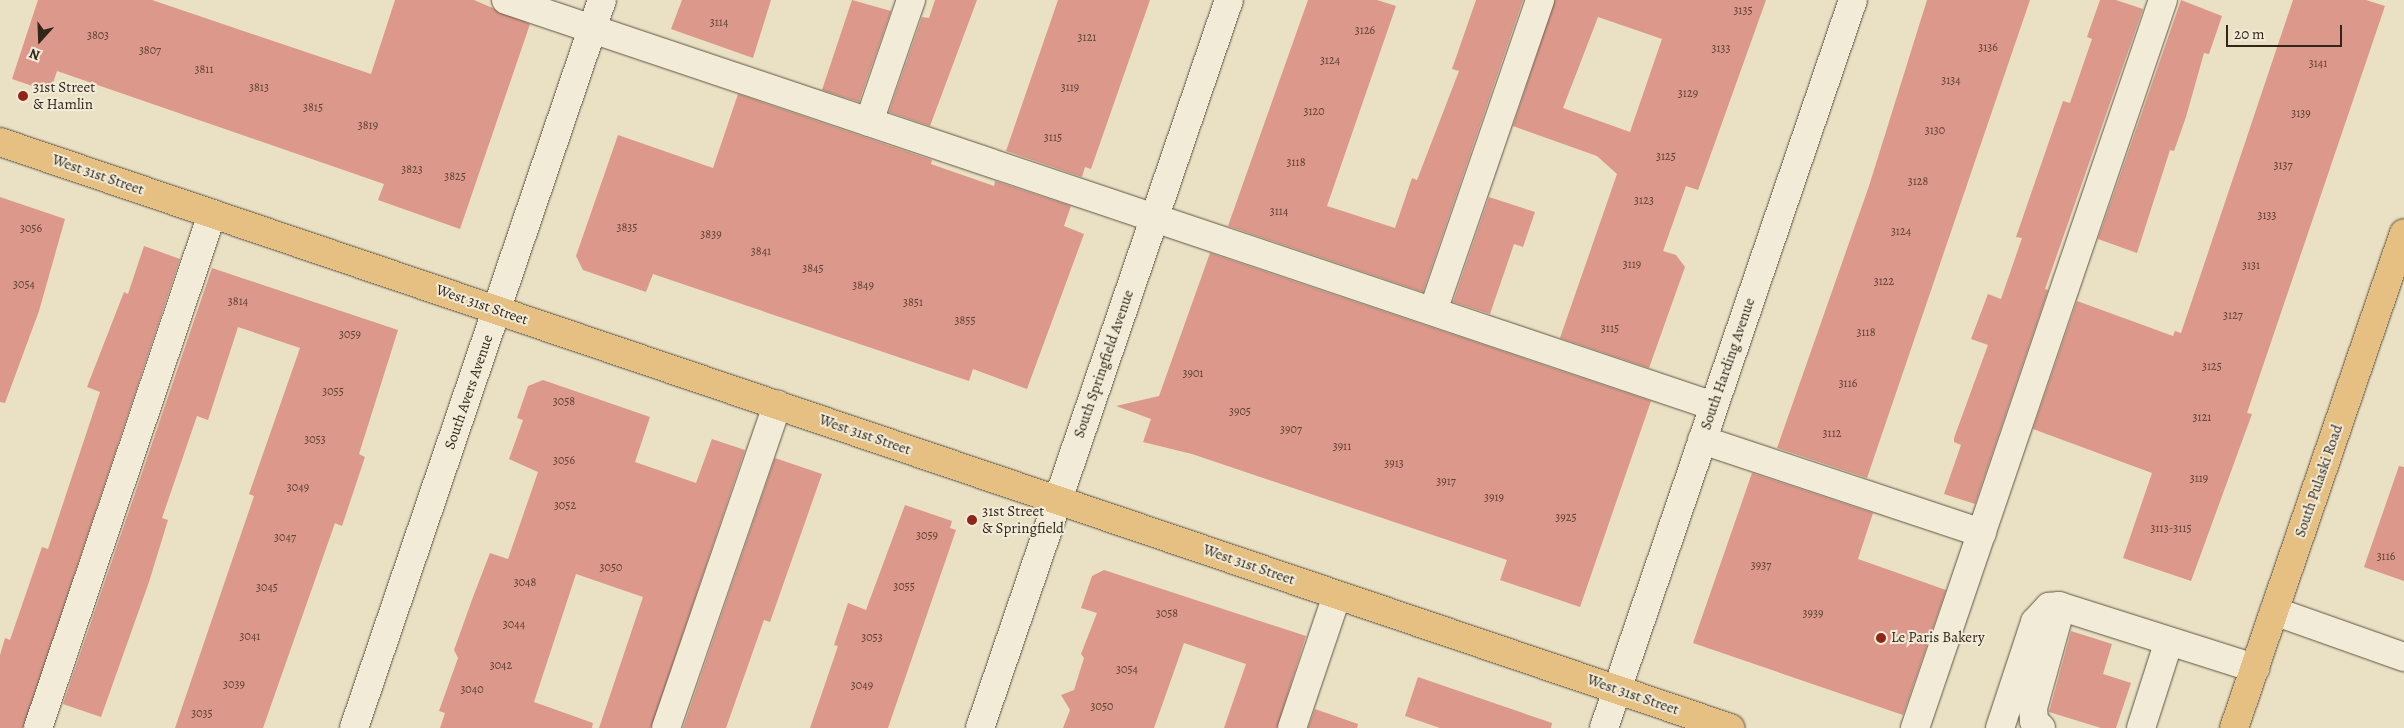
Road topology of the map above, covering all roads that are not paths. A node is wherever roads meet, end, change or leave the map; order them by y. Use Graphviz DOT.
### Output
graph roads {
  1 [pos="506,0"];
  2 [pos="602,0"];
  3 [pos="911,0"];
  4 [pos="1229,0"];
  5 [pos="1540,0"];
  6 [pos="1853,0"];
  7 [pos="2163,0"];
  8 [pos="592,29"];
  9 [pos="869,122"];
  10 [pos="0,142"];
  11 [pos="212,214"];
  12 [pos="1154,218"];
  13 [pos="2404,233"];
  14 [pos="497,310"];
  15 [pos="1433,311"];
  16 [pos="777,405"];
  17 [pos="1714,406"];
  18 [pos="1702,440"];
  19 [pos="1058,500"];
  20 [pos="1982,533"];
  21 [pos="1337,595"];
  22 [pos="2061,607"];
  23 [pos="2274,611"];
  24 [pos="2169,641"];
  25 [pos="2404,657"];
  26 [pos="2255,668"];
  27 [pos="1617,690"];
  28 [pos="38,728"];
  29 [pos="354,728"];
  30 [pos="666,728"];
  31 [pos="980,728"];
  32 [pos="1292,728"];
  33 [pos="1604,728"];
  34 [pos="1730,728"];
  35 [pos="1915,728"];
  36 [pos="2000,728"];
  37 [pos="2041,728"];
  38 [pos="2141,728"];
  39 [pos="2234,728"];
  1 -- 8 [label="street"];
  2 -- 8 [label="street, South Avers Avenue"];
  3 -- 9 [label="street"];
  4 -- 12 [label="street, South Springfield Avenue"];
  5 -- 15 [label="street"];
  6 -- 17 [label="street, South Harding Avenue"];
  7 -- 20 [label="street"];
  8 -- 9 [label="street"];
  8 -- 14 [label="street, South Avers Avenue"];
  9 -- 12 [label="street"];
  10 -- 11 [label="main road, West 31st Street"];
  11 -- 14 [label="main road, West 31st Street"];
  11 -- 28 [label="street"];
  12 -- 15 [label="street"];
  12 -- 19 [label="street, South Springfield Avenue"];
  13 -- 23 [label="main road, South Pulaski Road"];
  14 -- 16 [label="main road, West 31st Street"];
  14 -- 29 [label="street, South Avers Avenue"];
  15 -- 17 [label="street"];
  16 -- 19 [label="main road, West 31st Street"];
  16 -- 30 [label="street"];
  17 -- 18 [label="street, South Harding Avenue"];
  18 -- 20 [label="street"];
  18 -- 27 [label="street, South Harding Avenue"];
  19 -- 21 [label="main road, West 31st Street"];
  19 -- 31 [label="street, South Springfield Avenue"];
  20 -- 35 [label="street"];
  21 -- 27 [label="main road, West 31st Street"];
  21 -- 32 [label="street"];
  22 -- 24 [label="street"];
  22 -- 36 [label="street"];
  22 -- 37 [label="street"];
  23 -- 25 [label="street"];
  23 -- 26 [label="main road, South Pulaski Road"];
  24 -- 26 [label="street"];
  24 -- 38 [label="street"];
  26 -- 39 [label="main road, South Pulaski Road"];
  27 -- 33 [label="street, South Harding Avenue"];
  27 -- 34 [label="main road, West 31st Street"];
}
